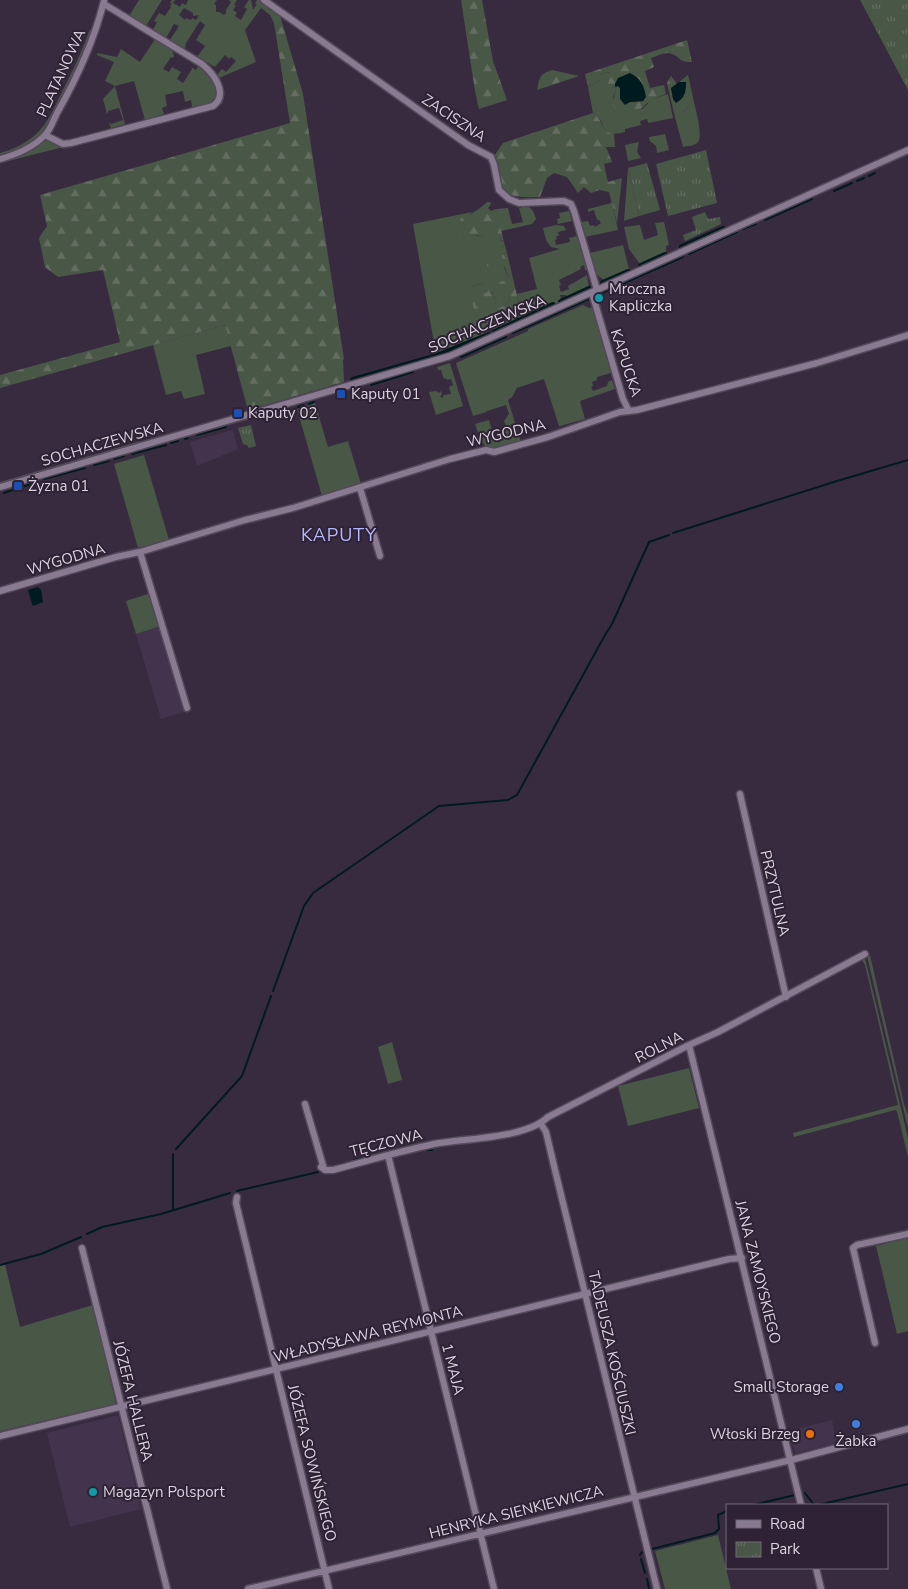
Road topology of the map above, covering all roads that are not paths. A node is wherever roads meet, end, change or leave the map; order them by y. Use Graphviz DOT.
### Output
graph roads {
  1 [pos="264,0"];
  2 [pos="104,2"];
  3 [pos="45,135"];
  4 [pos="908,150"];
  5 [pos="0,159"];
  6 [pos="595,292"];
  7 [pos="908,335"];
  8 [pos="629,411"];
  9 [pos="0,487"];
  10 [pos="360,488"];
  11 [pos="140,552"];
  12 [pos="380,556"];
  13 [pos="0,591"];
  14 [pos="187,708"];
  15 [pos="740,794"];
  16 [pos="865,954"];
  17 [pos="786,997"];
  18 [pos="689,1045"];
  19 [pos="305,1104"];
  20 [pos="541,1124"];
  21 [pos="458,1142"];
  22 [pos="388,1155"];
  23 [pos="237,1197"];
  24 [pos="908,1234"];
  25 [pos="82,1248"];
  26 [pos="742,1258"];
  27 [pos="585,1294"];
  28 [pos="432,1332"];
  29 [pos="874,1343"];
  30 [pos="276,1370"];
  31 [pos="122,1406"];
  32 [pos="908,1429"];
  33 [pos="0,1436"];
  34 [pos="791,1460"];
  35 [pos="634,1496"];
  36 [pos="801,1504"];
  37 [pos="481,1534"];
  38 [pos="816,1569"];
  39 [pos="325,1571"];
  40 [pos="167,1589"];
  41 [pos="248,1589"];
  42 [pos="329,1589"];
  43 [pos="494,1589"];
  44 [pos="657,1589"];
  45 [pos="821,1589"];
  1 -- 6 [label="street, ZACISZNA"];
  2 -- 3 [label="street, PLATANOWA"];
  2 -- 3 [label="street"];
  3 -- 5 [label="street, PLATANOWA"];
  4 -- 6 [label="street, SOCHACZEWSKA"];
  6 -- 8 [label="street, KAPUCKA"];
  6 -- 9 [label="street, SOCHACZEWSKA"];
  7 -- 8 [label="street, WYGODNA"];
  8 -- 10 [label="street, WYGODNA"];
  10 -- 11 [label="street, WYGODNA"];
  10 -- 12 [label="street"];
  11 -- 13 [label="street, WYGODNA"];
  11 -- 14 [label="street"];
  15 -- 17 [label="street, PRZYTULNA"];
  16 -- 17 [label="street, ROLNA"];
  17 -- 18 [label="street, ROLNA"];
  18 -- 20 [label="street, ROLNA"];
  18 -- 26 [label="street, JANA ZAMOYSKIEGO"];
  19 -- 22 [label="street, TĘCZOWA"];
  20 -- 21 [label="street, ROLNA"];
  20 -- 27 [label="street, TADEUSZA KOŚCIUSZKI"];
  21 -- 22 [label="street, TĘCZOWA"];
  22 -- 28 [label="street, 1 MAJA"];
  23 -- 30 [label="street, JÓZEFA SOWIŃSKIEGO"];
  24 -- 29 [label="street"];
  25 -- 31 [label="street, JÓZEFA HALLERA"];
  26 -- 27 [label="street, WŁADYSŁAWA REYMONTA"];
  26 -- 34 [label="street, JANA ZAMOYSKIEGO"];
  27 -- 28 [label="street, WŁADYSŁAWA REYMONTA"];
  27 -- 35 [label="street, TADEUSZA KOŚCIUSZKI"];
  28 -- 30 [label="street, WŁADYSŁAWA REYMONTA"];
  28 -- 37 [label="street, 1 MAJA"];
  30 -- 31 [label="street, WŁADYSŁAWA REYMONTA"];
  30 -- 39 [label="street, JÓZEFA SOWIŃSKIEGO"];
  31 -- 33 [label="street, WŁADYSŁAWA REYMONTA"];
  31 -- 40 [label="street, JÓZEFA HALLERA"];
  32 -- 34 [label="street, HENRYKA SIENKIEWICZA"];
  34 -- 35 [label="street, HENRYKA SIENKIEWICZA"];
  34 -- 36 [label="street, JANA ZAMOYSKIEGO"];
  35 -- 37 [label="street, HENRYKA SIENKIEWICZA"];
  35 -- 44 [label="street, TADEUSZA KOŚCIUSZKI"];
  37 -- 39 [label="street, HENRYKA SIENKIEWICZA"];
  37 -- 43 [label="street, 1 MAJA"];
  38 -- 45 [label="street"];
  39 -- 41 [label="street, HENRYKA SIENKIEWICZA"];
  39 -- 42 [label="street, JÓZEFA SOWIŃSKIEGO"];
}
